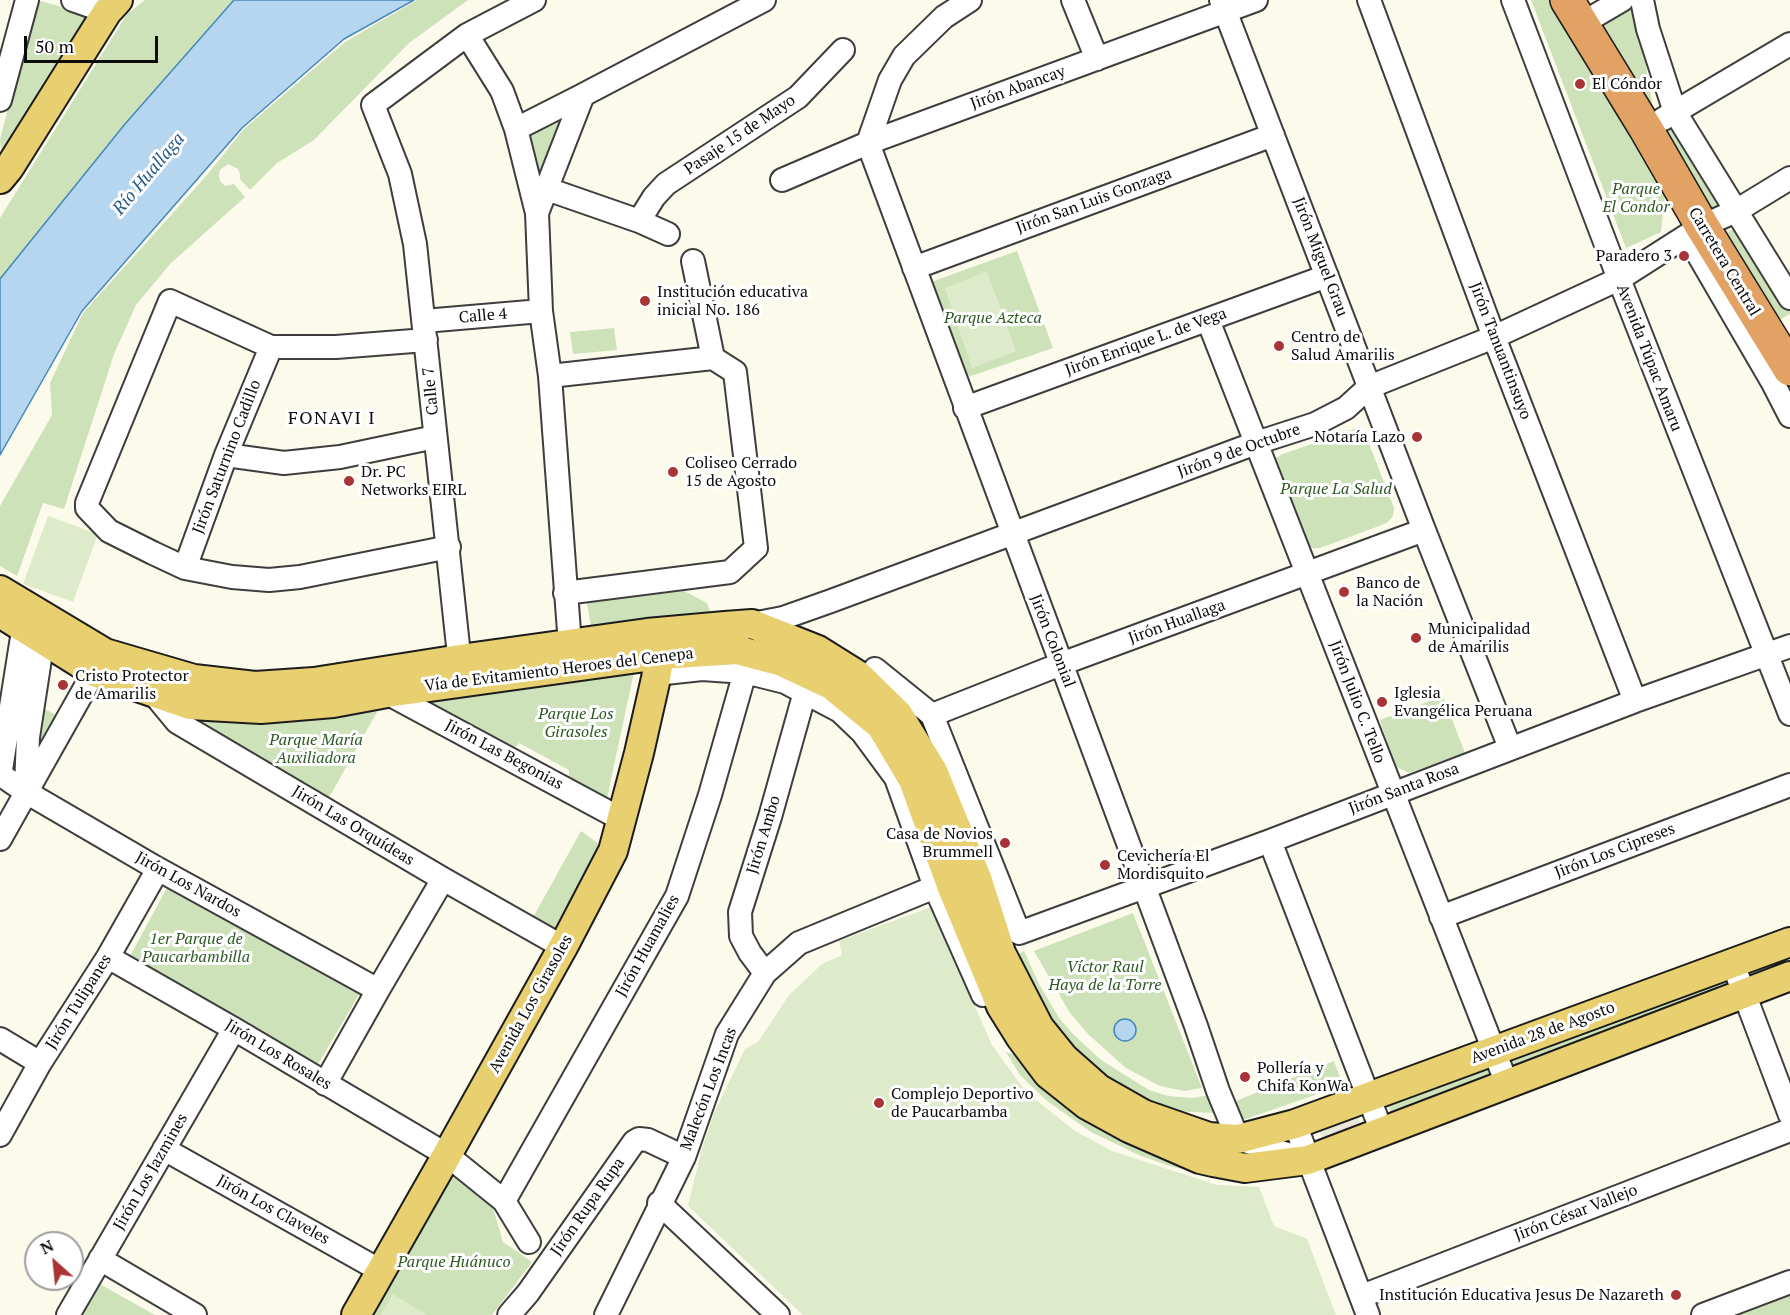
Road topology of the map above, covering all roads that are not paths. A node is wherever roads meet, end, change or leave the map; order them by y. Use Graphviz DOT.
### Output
graph roads {
  1 [pos="27,0"];
  2 [pos="73,0"];
  3 [pos="534,0"];
  4 [pos="764,0"];
  5 [pos="970,0"];
  6 [pos="1073,0"];
  7 [pos="1256,0"];
  8 [pos="1369,0"];
  9 [pos="1512,0"];
  10 [pos="1622,0"];
  11 [pos="1642,0"];
  12 [pos="113,6"];
  13 [pos="1223,6"];
  14 [pos="1574,12"];
  15 [pos="467,35"];
  16 [pos="1790,44"];
  17 [pos="843,50"];
  18 [pos="1097,59"];
  19 [pos="583,95"];
  20 [pos="0,100"];
  21 [pos="1675,112"];
  22 [pos="516,129"];
  23 [pos="1646,129"];
  24 [pos="1273,135"];
  25 [pos="868,143"];
  26 [pos="1790,178"];
  27 [pos="0,179"];
  28 [pos="782,180"];
  29 [pos="547,189"];
  30 [pos="1736,210"];
  31 [pos="537,213"];
  32 [pos="639,221"];
  33 [pos="1695,232"];
  34 [pos="668,234"];
  35 [pos="693,261"];
  36 [pos="914,268"];
  37 [pos="1328,276"];
  38 [pos="1619,279"];
  39 [pos="1790,298"];
  40 [pos="542,311"];
  41 [pos="1208,321"];
  42 [pos="425,330"];
  43 [pos="1494,337"];
  44 [pos="271,347"];
  45 [pos="713,358"];
  46 [pos="1790,369"];
  47 [pos="549,376"];
  48 [pos="1369,387"];
  49 [pos="965,408"];
  50 [pos="1790,416"];
  51 [pos="435,437"];
  52 [pos="1256,443"];
  53 [pos="226,455"];
  54 [pos="1424,530"];
  55 [pos="1012,535"];
  56 [pos="449,547"];
  57 [pos="185,568"];
  58 [pos="1306,574"];
  59 [pos="0,590"];
  60 [pos="565,593"];
  61 [pos="28,621"];
  62 [pos="752,624"];
  63 [pos="570,645"];
  64 [pos="1790,646"];
  65 [pos="658,653"];
  66 [pos="1766,656"];
  67 [pos="1061,664"];
  68 [pos="875,669"];
  69 [pos="461,670"];
  70 [pos="94,672"];
  71 [pos="745,672"];
  72 [pos="805,692"];
  73 [pos="153,693"];
  74 [pos="387,693"];
  75 [pos="1635,701"];
  76 [pos="1790,714"];
  77 [pos="932,715"];
  78 [pos="1510,748"];
  79 [pos="0,775"];
  80 [pos="1790,785"];
  81 [pos="26,792"];
  82 [pos="1393,793"];
  83 [pos="621,819"];
  84 [pos="0,839"];
  85 [pos="1270,841"];
  86 [pos="158,869"];
  87 [pos="443,879"];
  88 [pos="1144,886"];
  89 [pos="935,887"];
  90 [pos="1441,917"];
  91 [pos="1790,942"];
  92 [pos="563,946"];
  93 [pos="108,957"];
  94 [pos="1733,964"];
  95 [pos="765,973"];
  96 [pos="1790,976"];
  97 [pos="378,990"];
  98 [pos="1744,994"];
  99 [pos="234,1029"];
  100 [pos="0,1039"];
  101 [pos="1494,1051"];
  102 [pos="1033,1054"];
  103 [pos="40,1063"];
  104 [pos="325,1084"];
  105 [pos="1507,1084"];
  106 [pos="1369,1097"];
  107 [pos="1790,1115"];
  108 [pos="1295,1124"];
  109 [pos="1790,1130"];
  110 [pos="1382,1132"];
  111 [pos="0,1135"];
  112 [pos="1238,1139"];
  113 [pos="164,1149"];
  114 [pos="447,1155"];
  115 [pos="684,1157"];
  116 [pos="1308,1160"];
  117 [pos="504,1201"];
  118 [pos="659,1203"];
  119 [pos="529,1242"];
  120 [pos="100,1259"];
  121 [pos="381,1271"];
  122 [pos="1790,1282"];
  123 [pos="1365,1306"];
  124 [pos="193,1314"];
  125 [pos="68,1315"];
  126 [pos="356,1315"];
  127 [pos="509,1315"];
  128 [pos="606,1315"];
  129 [pos="778,1315"];
  130 [pos="1703,1315"];
  1 -- 20 [label="street"];
  2 -- 12 [label="street"];
  3 -- 15 [label="street"];
  4 -- 19 [label="street"];
  5 -- 25 [label="street"];
  6 -- 18 [label="street"];
  7 -- 13 [label="street, Jirón Abancay"];
  8 -- 43 [label="street, Jirón Tanuantinsuyo"];
  9 -- 38 [label="street, Avenida Túpac Amaru"];
  10 -- 14 [label="street"];
  11 -- 21 [label="street"];
  12 -- 27 [label="main road"];
  13 -- 18 [label="street, Jirón Abancay"];
  13 -- 24 [label="street, Jirón Miguel Grau"];
  14 -- 23 [label="highway, Carretera Central"];
  15 -- 22 [label="street"];
  15 -- 42 [label="street, Calle 7"];
  16 -- 21 [label="street"];
  17 -- 32 [label="street, Pasaje 15 de Mayo"];
  18 -- 25 [label="street, Jirón Abancay"];
  19 -- 22 [label="street"];
  19 -- 29 [label="street"];
  21 -- 23 [label="street"];
  21 -- 30 [label="street"];
  22 -- 31 [label="street"];
  23 -- 33 [label="highway, Carretera Central"];
  24 -- 36 [label="street, Jirón San Luis Gonzaga"];
  24 -- 37 [label="street, Jirón Miguel Grau"];
  25 -- 28 [label="street, Jirón Abancay"];
  25 -- 36 [label="street, Jirón Colonial"];
  26 -- 30 [label="street"];
  29 -- 31 [label="street"];
  29 -- 32 [label="street"];
  30 -- 33 [label="street"];
  30 -- 39 [label="street"];
  31 -- 40 [label="street"];
  32 -- 34 [label="street"];
  33 -- 38 [label="street, Jirón 9 de Octubre"];
  33 -- 46 [label="highway, Carretera Central"];
  33 -- 50 [label="street"];
  35 -- 45 [label="street"];
  36 -- 49 [label="street, Jirón Colonial"];
  37 -- 41 [label="street, Jirón Enrique L. de Vega"];
  37 -- 48 [label="street, Jirón Miguel Grau"];
  38 -- 43 [label="street, Jirón 9 de Octubre"];
  38 -- 66 [label="street, Avenida Túpac Amaru"];
  40 -- 42 [label="street, Calle 4"];
  40 -- 47 [label="street"];
  41 -- 49 [label="street, Jirón Enrique L. de Vega"];
  41 -- 52 [label="street, Jirón Julio C. Tello"];
  42 -- 44 [label="street, Calle 4"];
  42 -- 51 [label="street, Calle 7"];
  43 -- 48 [label="street, Jirón 9 de Octubre"];
  43 -- 75 [label="street, Jirón Tanuantinsuyo"];
  44 -- 53 [label="street, Jirón Saturnino Cadillo"];
  44 -- 57 [label="street"];
  45 -- 47 [label="street"];
  45 -- 60 [label="street"];
  47 -- 60 [label="street"];
  48 -- 52 [label="street, Jirón 9 de Octubre"];
  48 -- 54 [label="street, Jirón Miguel Grau"];
  49 -- 55 [label="street, Jirón Colonial"];
  51 -- 53 [label="street"];
  51 -- 56 [label="street, Calle 7"];
  52 -- 55 [label="street, Jirón 9 de Octubre"];
  52 -- 58 [label="street, Jirón Julio C. Tello"];
  53 -- 57 [label="street, Jirón Saturnino Cadillo"];
  54 -- 58 [label="street, Jirón Huallaga"];
  54 -- 78 [label="street, Jirón Miguel Grau"];
  55 -- 62 [label="street, Jirón 9 de Octubre"];
  55 -- 67 [label="street, Jirón Colonial"];
  56 -- 57 [label="street"];
  56 -- 69 [label="street, Calle 7"];
  58 -- 67 [label="street, Jirón Huallaga"];
  58 -- 82 [label="street, Jirón Julio C. Tello"];
  59 -- 61 [label="main road, Vía de Evitamiento Heroes del Cenepa"];
  60 -- 63 [label="street"];
  61 -- 69 [label="main road, Vía de Evitamiento Heroes del Cenepa"];
  61 -- 70 [label="main road, Vía de Evitamiento Heroes del Cenepa"];
  61 -- 79 [label="street"];
  61 -- 81 [label="street"];
  62 -- 65 [label="main road, Vía de Evitamiento Heroes del Cenepa"];
  62 -- 112 [label="main road, Vía de Evitamiento Heroes del Cenepa"];
  63 -- 65 [label="main road, Vía de Evitamiento Heroes del Cenepa"];
  63 -- 69 [label="main road, Vía de Evitamiento Heroes del Cenepa"];
  64 -- 66 [label="street, Jirón Santa Rosa"];
  65 -- 69 [label="main road, Vía de Evitamiento Heroes del Cenepa"];
  65 -- 71 [label="street"];
  65 -- 83 [label="main road, Avenida Los Girasoles"];
  65 -- 102 [label="main road, Vía de Evitamiento Heroes del Cenepa"];
  66 -- 75 [label="street, Jirón Santa Rosa"];
  66 -- 76 [label="street, Avenida Túpac Amaru"];
  67 -- 77 [label="street, Jirón Huallaga"];
  67 -- 88 [label="street, Jirón Colonial"];
  68 -- 77 [label="street"];
  69 -- 74 [label="main road, Vía de Evitamiento Heroes del Cenepa"];
  70 -- 73 [label="main road, Vía de Evitamiento Heroes del Cenepa"];
  70 -- 81 [label="street"];
  71 -- 72 [label="street"];
  71 -- 117 [label="street, Jirón Huamalies"];
  72 -- 89 [label="street"];
  72 -- 95 [label="street, Jirón Ambo"];
  73 -- 74 [label="main road, Vía de Evitamiento Heroes del Cenepa"];
  73 -- 87 [label="street, Jirón Las Orquídeas"];
  74 -- 83 [label="street, Jirón Las Begonias"];
  75 -- 78 [label="street, Jirón Santa Rosa"];
  77 -- 88 [label="street, Jirón Santa Rosa"];
  78 -- 82 [label="street, Jirón Santa Rosa"];
  79 -- 81 [label="street, Jirón Los Nardos"];
  80 -- 90 [label="street, Jirón Los Cipreses"];
  81 -- 84 [label="street"];
  81 -- 86 [label="street, Jirón Los Nardos"];
  82 -- 85 [label="street, Jirón Santa Rosa"];
  82 -- 90 [label="street, Jirón Julio C. Tello"];
  83 -- 92 [label="main road, Avenida Los Girasoles"];
  85 -- 88 [label="street, Jirón Santa Rosa"];
  85 -- 106 [label="street"];
  86 -- 93 [label="street, Jirón Tulipanes"];
  86 -- 97 [label="street, Jirón Los Nardos"];
  87 -- 92 [label="street, Jirón Las Orquídeas"];
  87 -- 97 [label="street"];
  88 -- 112 [label="street, Jirón Colonial"];
  89 -- 95 [label="street, Malecón Los Incas"];
  89 -- 102 [label="street"];
  90 -- 101 [label="street, Jirón Julio C. Tello"];
  91 -- 94 [label="main road, Avenida 28 de Agosto"];
  92 -- 114 [label="main road, Avenida Los Girasoles"];
  93 -- 99 [label="street, Jirón Los Rosales"];
  93 -- 103 [label="street, Jirón Tulipanes"];
  94 -- 98 [label="street"];
  94 -- 101 [label="main road, Avenida 28 de Agosto"];
  95 -- 115 [label="street, Malecón Los Incas"];
  96 -- 98 [label="main road, Avenida 28 de Agosto"];
  97 -- 104 [label="street"];
  98 -- 105 [label="main road, Avenida 28 de Agosto"];
  98 -- 107 [label="street"];
  99 -- 104 [label="street, Jirón Los Rosales"];
  99 -- 113 [label="street, Jirón Los Jazmines"];
  100 -- 103 [label="street"];
  101 -- 105 [label="street, Jirón Julio C. Tello"];
  101 -- 106 [label="main road, Avenida 28 de Agosto"];
  102 -- 116 [label="main road, Vía de Evitamiento Heroes del Cenepa"];
  103 -- 111 [label="street, Jirón Tulipanes"];
  104 -- 114 [label="street, Jirón Los Rosales"];
  105 -- 110 [label="main road, Avenida 28 de Agosto"];
  106 -- 108 [label="main road, Avenida 28 de Agosto"];
  106 -- 110 [label="street"];
  108 -- 112 [label="main road, Vía de Evitamiento Heroes del Cenepa"];
  108 -- 116 [label="street"];
  109 -- 123 [label="street, Jirón César Vallejo"];
  110 -- 116 [label="main road, Avenida 28 de Agosto"];
  112 -- 116 [label="street"];
  113 -- 120 [label="street, Jirón Los Jazmines"];
  113 -- 121 [label="street, Jirón Los Claveles"];
  114 -- 117 [label="street, Jirón Los Rosales"];
  114 -- 121 [label="main road, Avenida Los Girasoles"];
  115 -- 118 [label="street, Malecón Los Incas"];
  115 -- 127 [label="street, Jirón Rupa Rupa"];
  116 -- 123 [label="street"];
  117 -- 119 [label="street, Jirón Los Rosales"];
  118 -- 128 [label="street, Malecón Los Incas"];
  118 -- 129 [label="street"];
  120 -- 124 [label="street"];
  120 -- 125 [label="street, Jirón Los Jazmines"];
  121 -- 126 [label="main road, Avenida Los Girasoles"];
  122 -- 130 [label="street"];
}
